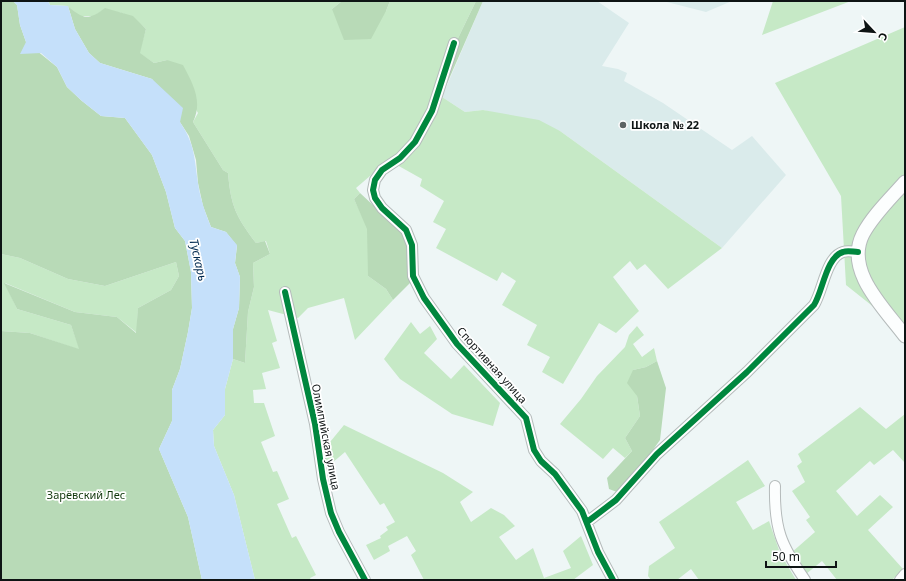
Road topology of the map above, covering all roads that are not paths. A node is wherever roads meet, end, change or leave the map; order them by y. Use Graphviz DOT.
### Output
graph roads {
  1 [pos="454,43"];
  2 [pos="905,182"];
  3 [pos="858,252"];
  4 [pos="284,292"];
  5 [pos="905,336"];
  6 [pos="775,486"];
  7 [pos="587,522"];
  8 [pos="905,574"];
  9 [pos="365,580"];
  10 [pos="613,580"];
  11 [pos="805,580"];
  12 [pos="900,580"];
  1 -- 7 [label="street, Спортивная улица"];
  2 -- 3 [label="street"];
  3 -- 5 [label="street"];
  3 -- 7 [label="street"];
  4 -- 9 [label="street, Олимпийская улица"];
  6 -- 11 [label="street"];
  7 -- 10 [label="street, Спортивная улица"];
  8 -- 12 [label="street"];
}
